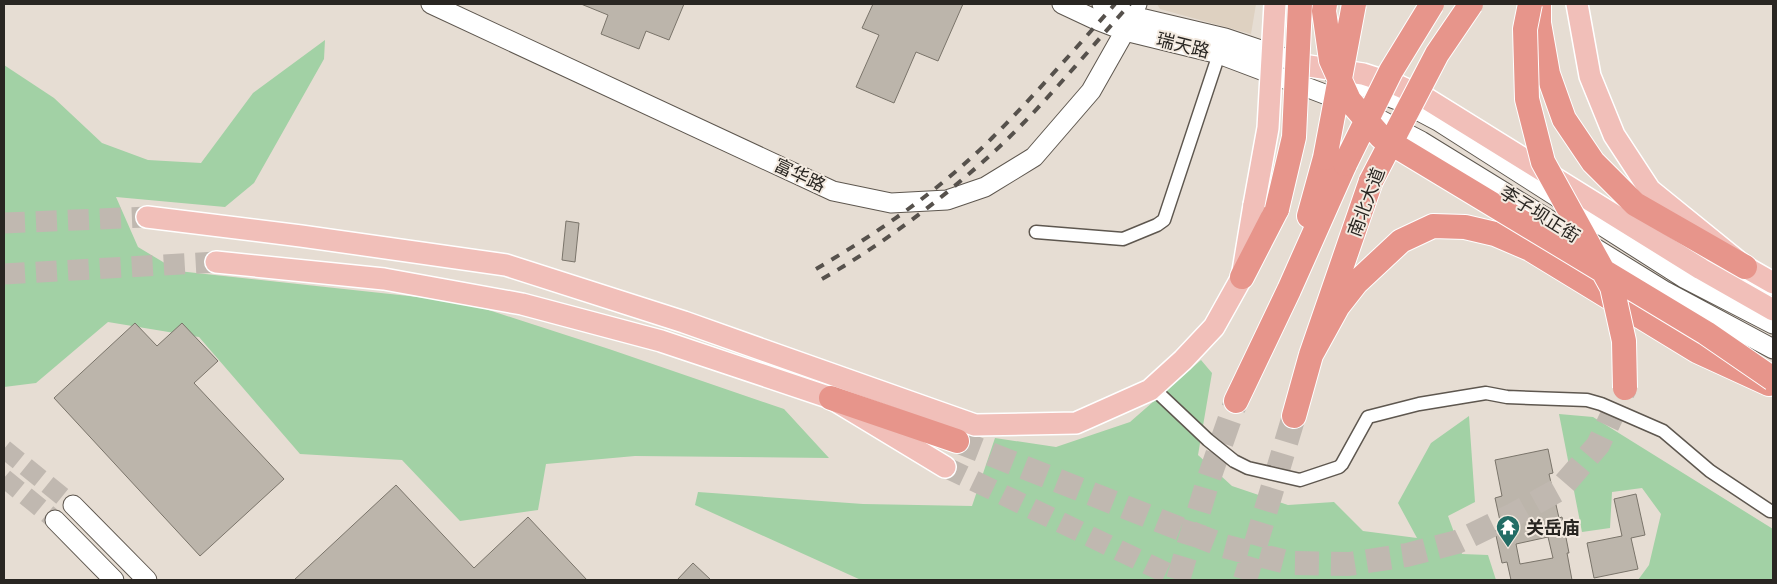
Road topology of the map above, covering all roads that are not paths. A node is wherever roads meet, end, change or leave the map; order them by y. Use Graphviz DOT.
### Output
graph roads {
  1 [pos="431,4"];
  2 [pos="1062,4"];
  3 [pos="1102,4"];
  4 [pos="1275,4"];
  5 [pos="1300,4"];
  6 [pos="1325,4"];
  7 [pos="1354,4"];
  8 [pos="1432,4"];
  9 [pos="1471,4"];
  10 [pos="1530,4"];
  11 [pos="1539,4"];
  12 [pos="1577,4"];
  13 [pos="1131,17"];
  14 [pos="1219,54"];
  15 [pos="1306,76"];
  16 [pos="1335,161"];
  17 [pos="147,217"];
  18 [pos="1036,232"];
  19 [pos="216,262"];
  20 [pos="1745,267"];
  21 [pos="1242,278"];
  22 [pos="1773,283"];
  23 [pos="1773,310"];
  24 [pos="1773,324"];
  25 [pos="1773,349"];
  26 [pos="1311,355"];
  27 [pos="1773,379"];
  28 [pos="1773,386"];
  29 [pos="1153,388"];
  30 [pos="1625,388"];
  31 [pos="831,398"];
  32 [pos="1236,401"];
  33 [pos="1294,416"];
  34 [pos="957,441"];
  35 [pos="945,467"];
  36 [pos="73,505"];
  37 [pos="1773,512"];
  38 [pos="55,520"];
  39 [pos="114,580"];
  40 [pos="147,580"];
  1 -- 13 [label="main road, 富华路"];
  2 -- 13 [label="main road, 瑞天路"];
  3 -- 13 [label="main road, 瑞天路"];
  4 -- 21 [label="main road, bridge"];
  5 -- 21 [label="highway, bridge"];
  6 -- 27 [label="highway, bridge"];
  7 -- 16 [label="highway, bridge"];
  8 -- 16 [label="highway, 南北大道, bridge"];
  9 -- 26 [label="highway, 南北大道, bridge"];
  10 -- 30 [label="highway, bridge"];
  11 -- 20 [label="highway"];
  12 -- 20 [label="main road"];
  13 -- 14 [label="main road, 瑞天路"];
  13 -- 15 [label="main road, 瑞天路"];
  14 -- 15 [label="main road, 瑞天路"];
  14 -- 18 [label="street"];
  15 -- 23 [label="main road, bridge"];
  15 -- 24 [label="main road, 李子坝正街"];
  15 -- 25 [label="main road, 李子坝正街"];
  16 -- 32 [label="highway"];
  17 -- 29 [label="main road"];
  19 -- 31 [label="main road"];
  20 -- 22 [label="main road"];
  21 -- 29 [label="main road"];
  26 -- 28 [label="highway"];
  26 -- 33 [label="highway, 南北大道"];
  29 -- 37 [label="street"];
  31 -- 34 [label="highway"];
  31 -- 35 [label="main road"];
  36 -- 40 [label="main road"];
  38 -- 39 [label="main road"];
}
